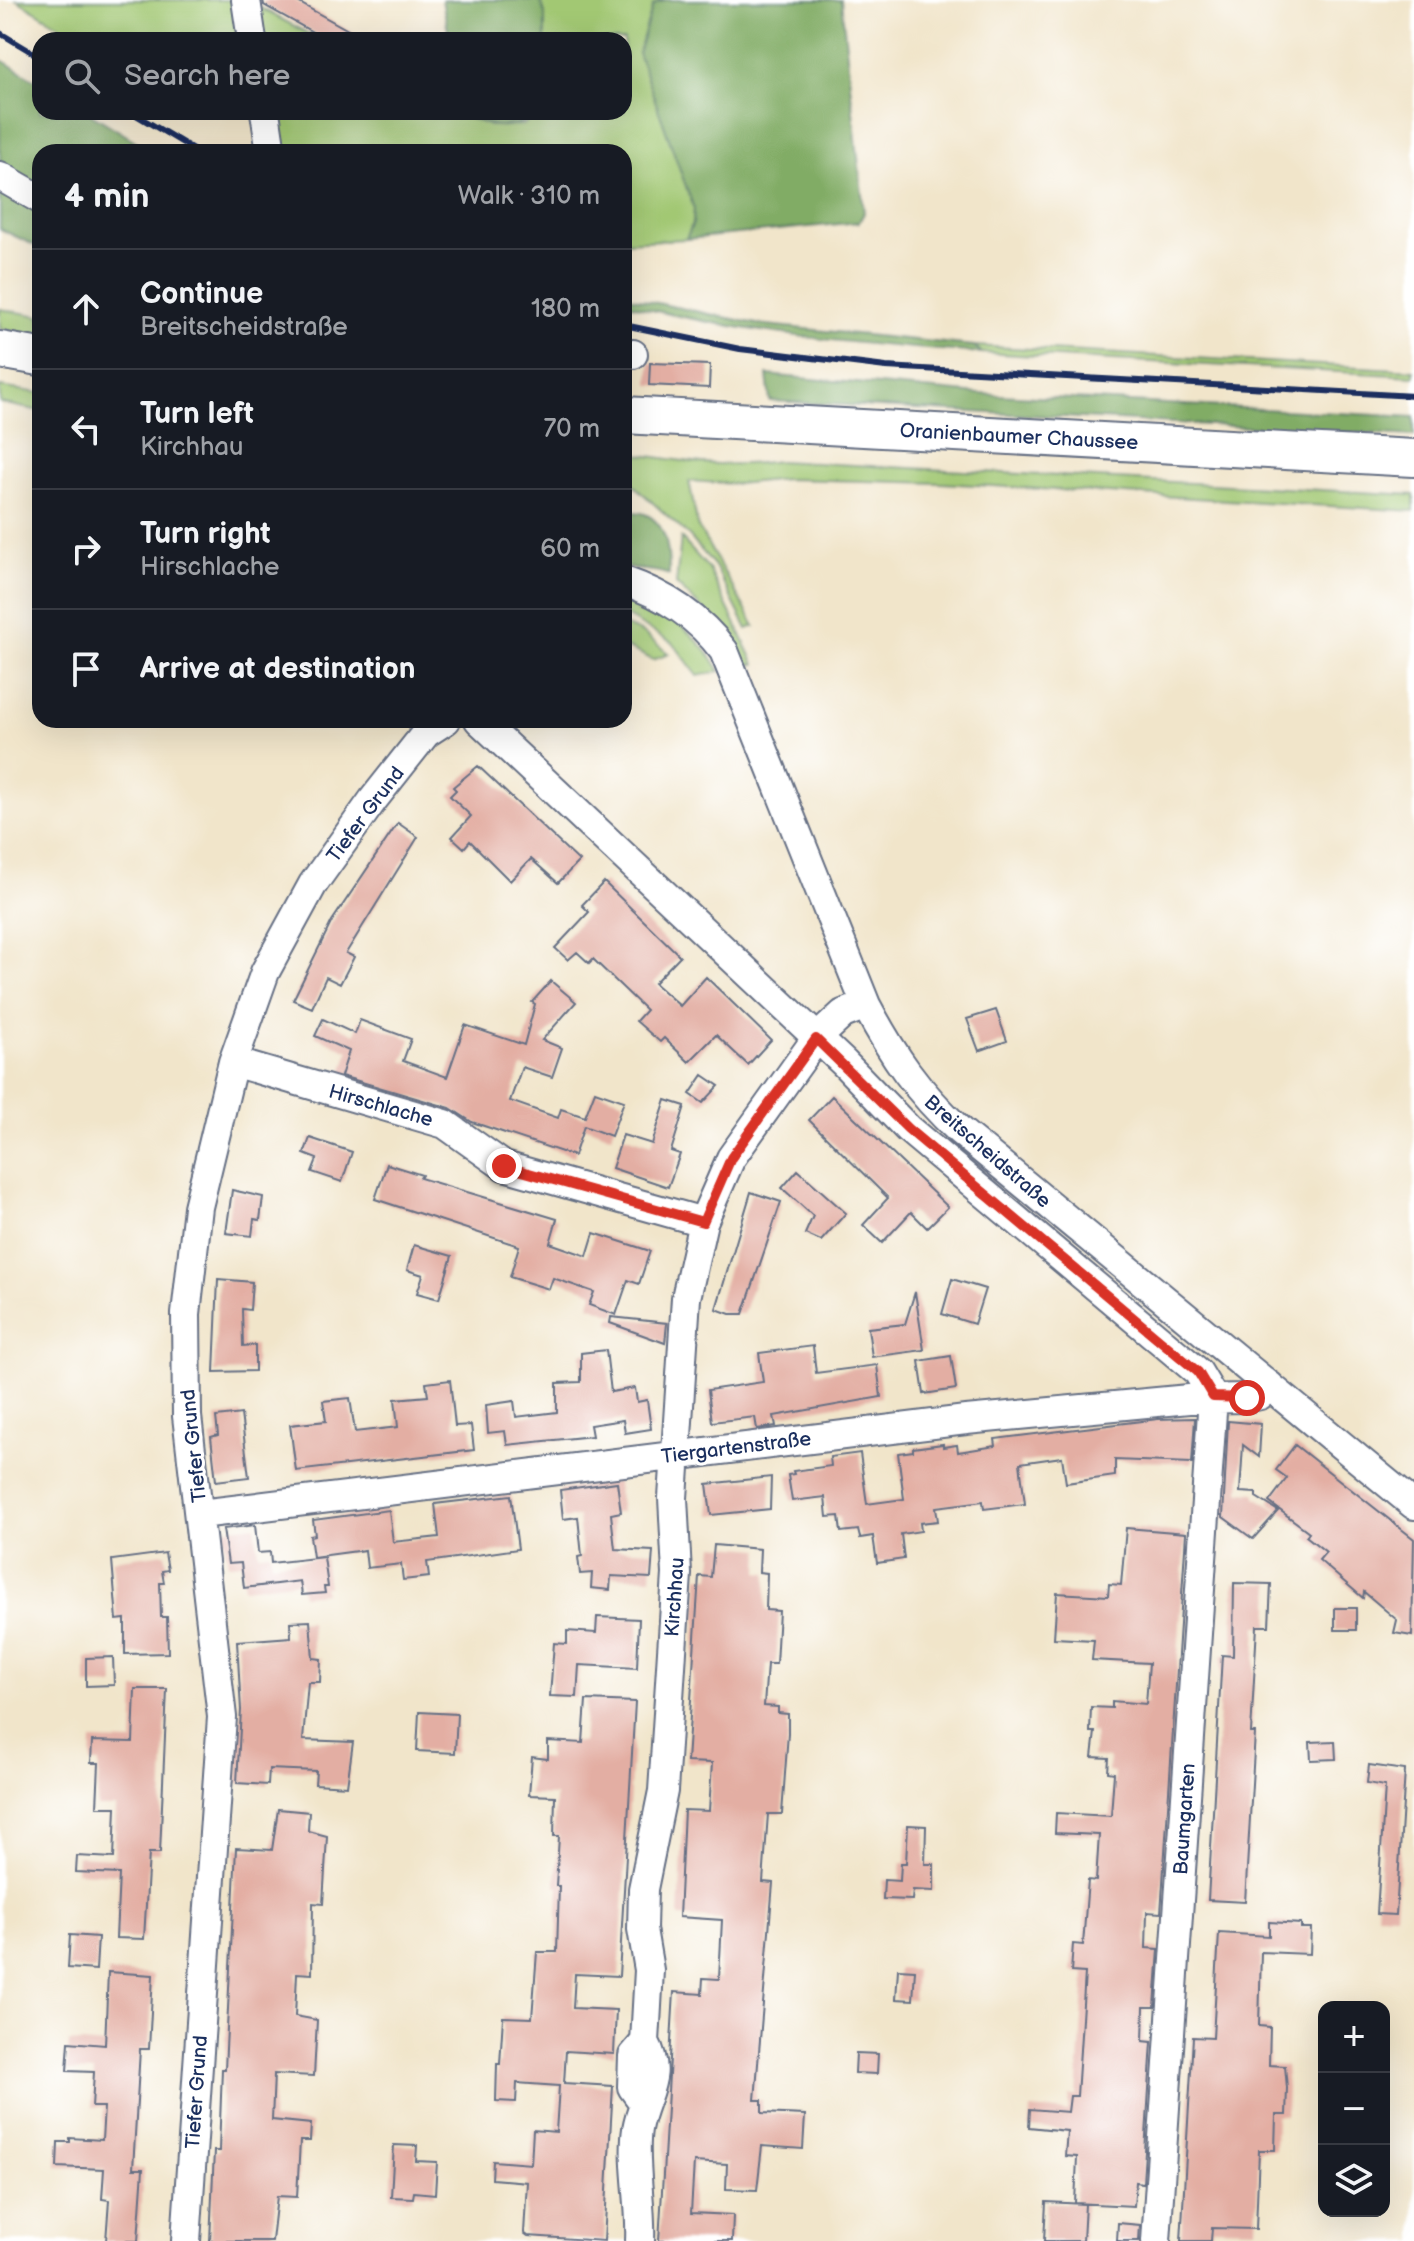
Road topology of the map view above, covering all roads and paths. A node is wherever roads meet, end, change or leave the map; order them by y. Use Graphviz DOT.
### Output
graph roads {
  1 [pos="246,0"];
  2 [pos="251,32"];
  3 [pos="266,120"];
  4 [pos="270,144"];
  5 [pos="0,176"];
  6 [pos="32,194"];
  7 [pos="0,350"];
  8 [pos="32,356"];
  9 [pos="632,415"];
  10 [pos="1414,458"];
  11 [pos="632,585"];
  12 [pos="434,728"];
  13 [pos="487,728"];
  14 [pos="866,1005"];
  15 [pos="816,1039"];
  16 [pos="233,1062"];
  17 [pos="703,1222"];
  18 [pos="1270,1386"];
  19 [pos="1213,1397"];
  20 [pos="676,1454"];
  21 [pos="1414,1505"];
  22 [pos="200,1514"];
  23 [pos="186,2241"];
  24 [pos="640,2241"];
  25 [pos="1156,2241"];
  1 -- 2 [label="street"];
  3 -- 4 [label="street"];
  5 -- 6 [label="street"];
  7 -- 8 [label="main road"];
  9 -- 10 [label="main road, Oranienbaumer Chaussee"];
  11 -- 14 [label="street, Breitscheidstraße"];
  12 -- 16 [label="street, Tiefer Grund"];
  13 -- 15 [label="street, Breitscheidstraße"];
  14 -- 15 [label="street, Kirchhau"];
  14 -- 18 [label="street, Breitscheidstraße"];
  15 -- 17 [label="street, Kirchhau"];
  15 -- 19 [label="street, Breitscheidstraße"];
  16 -- 17 [label="street, Hirschlache"];
  16 -- 22 [label="street, Tiefer Grund"];
  17 -- 20 [label="street, Kirchhau"];
  18 -- 19 [label="street, Tiergartenstraße"];
  18 -- 21 [label="street, Breitscheidstraße"];
  19 -- 20 [label="street, Tiergartenstraße"];
  19 -- 25 [label="street, Baumgarten"];
  20 -- 22 [label="street, Tiergartenstraße"];
  20 -- 24 [label="street, Kirchhau"];
  22 -- 23 [label="street, Tiefer Grund"];
}
